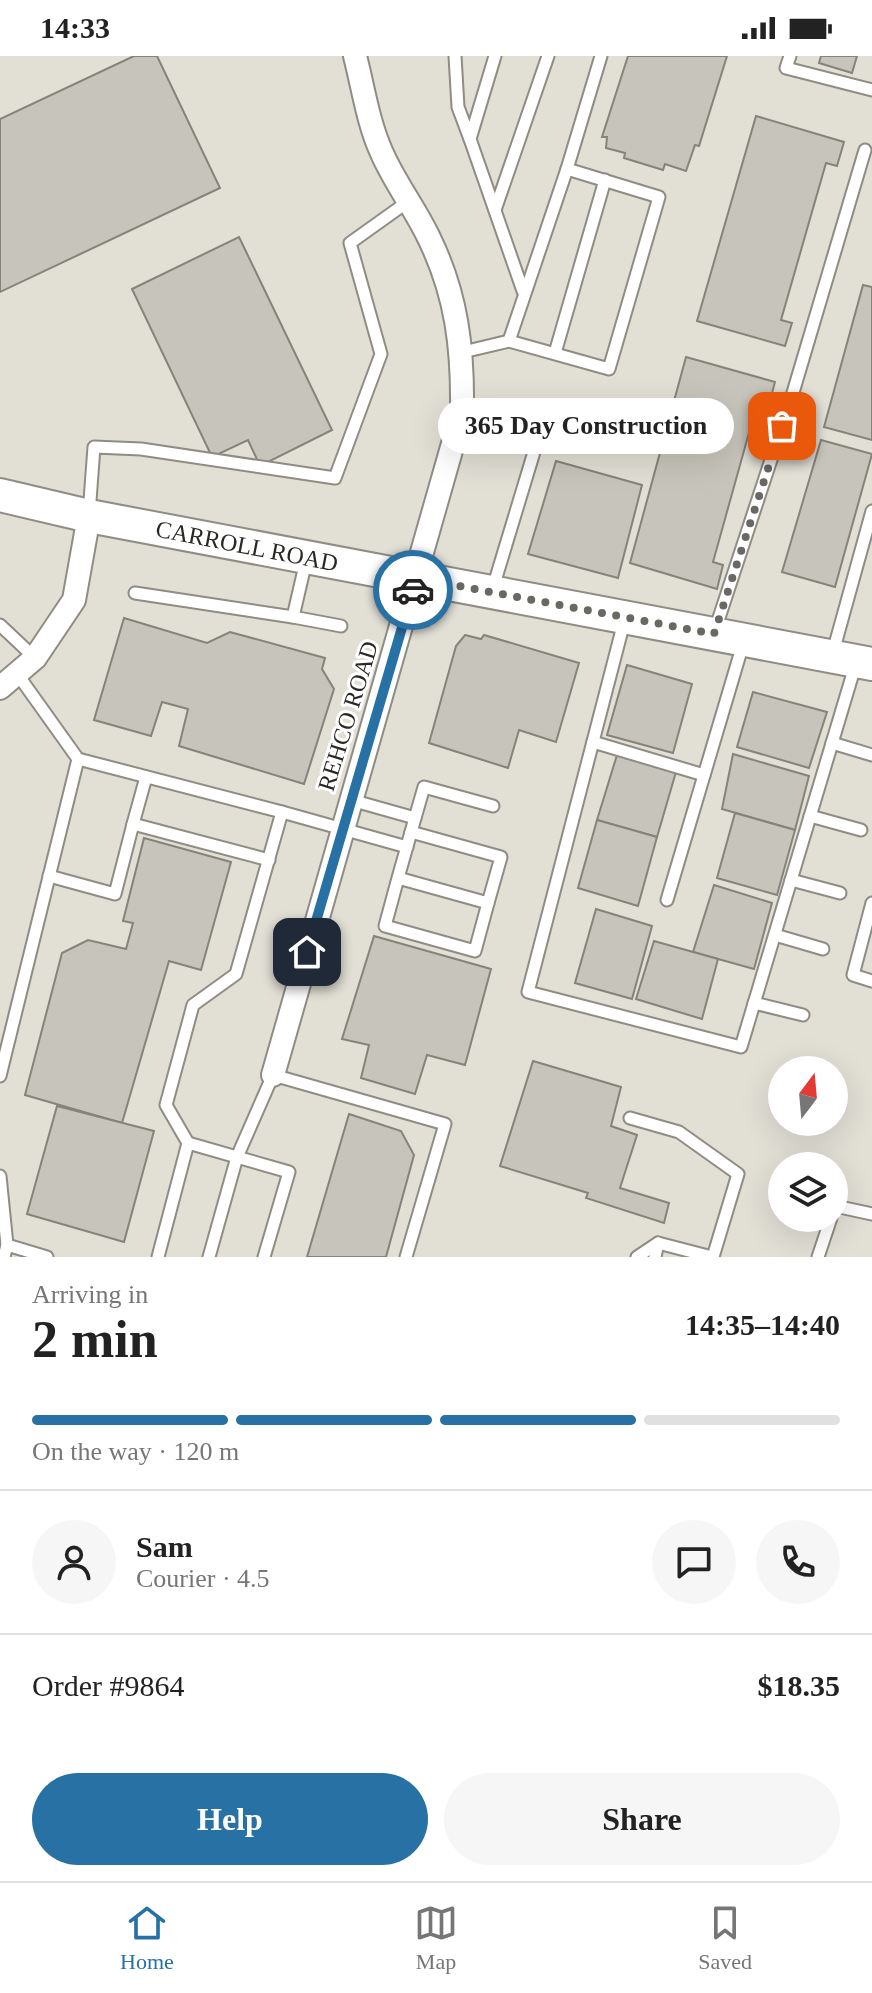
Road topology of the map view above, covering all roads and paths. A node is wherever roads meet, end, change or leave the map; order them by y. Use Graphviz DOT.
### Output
graph roads {
  1 [pos="355,56"];
  2 [pos="455,56"];
  3 [pos="495,56"];
  4 [pos="548,56"];
  5 [pos="601,56"];
  6 [pos="790,56"];
  7 [pos="872,90"];
  8 [pos="470,139"];
  9 [pos="865,150"];
  10 [pos="567,169"];
  11 [pos="605,180"];
  12 [pos="406,203"];
  13 [pos="495,210"];
  14 [pos="523,291"];
  15 [pos="509,341"];
  16 [pos="463,352"];
  17 [pos="555,353"];
  18 [pos="613,441"];
  19 [pos="0,495"];
  20 [pos="872,511"];
  21 [pos="89,516"];
  22 [pos="307,557"];
  23 [pos="416,578"];
  24 [pos="491,592"];
  25 [pos="135,593"];
  26 [pos="293,617"];
  27 [pos="625,617"];
  28 [pos="0,625"];
  29 [pos="341,626"];
  30 [pos="730,637"];
  31 [pos="35,658"];
  32 [pos="853,661"];
  33 [pos="9,682"];
  34 [pos="593,742"];
  35 [pos="832,743"];
  36 [pos="872,755"];
  37 [pos="78,759"];
  38 [pos="704,775"];
  39 [pos="146,777"];
  40 [pos="350,800"];
  41 [pos="493,806"];
  42 [pos="282,812"];
  43 [pos="810,816"];
  44 [pos="415,818"];
  45 [pos="133,824"];
  46 [pos="341,828"];
  47 [pos="861,830"];
  48 [pos="411,832"];
  49 [pos="407,847"];
  50 [pos="269,860"];
  51 [pos="49,876"];
  52 [pos="398,878"];
  53 [pos="791,880"];
  54 [pos="840,893"];
  55 [pos="667,900"];
  56 [pos="488,903"];
  57 [pos="872,903"];
  58 [pos="775,935"];
  59 [pos="823,949"];
  60 [pos="872,981"];
  61 [pos="754,1003"];
  62 [pos="803,1015"];
  63 [pos="273,1075"];
  64 [pos="0,1076"];
  65 [pos="630,1118"];
  66 [pos="188,1143"];
  67 [pos="237,1157"];
  68 [pos="0,1176"];
  69 [pos="848,1209"];
  70 [pos="872,1214"];
  71 [pos="826,1232"];
  72 [pos="658,1243"];
  73 [pos="6,1251"];
  74 [pos="47,1257"];
  75 [pos="158,1257"];
  76 [pos="209,1257"];
  77 [pos="264,1257"];
  78 [pos="406,1257"];
  79 [pos="637,1257"];
  80 [pos="655,1257"];
  81 [pos="713,1257"];
  82 [pos="818,1257"];
  1 -- 12 [label="street, REHCO ROAD"];
  2 -- 8 [label="lane"];
  3 -- 8 [label="lane"];
  4 -- 13 [label="lane"];
  5 -- 10 [label="lane"];
  6 -- 7 [label="lane"];
  8 -- 13 [label="lane"];
  9 -- 30 [label="lane"];
  10 -- 11 [label="lane"];
  10 -- 14 [label="lane"];
  11 -- 17 [label="lane"];
  11 -- 17 [label="lane"];
  12 -- 16 [label="street, REHCO ROAD"];
  12 -- 21 [label="lane"];
  13 -- 14 [label="lane"];
  14 -- 15 [label="lane"];
  15 -- 16 [label="lane"];
  15 -- 17 [label="lane"];
  16 -- 23 [label="street, REHCO ROAD"];
  18 -- 24 [label="lane"];
  19 -- 21 [label="main road, CARROLL ROAD"];
  20 -- 32 [label="lane"];
  21 -- 22 [label="main road, CARROLL ROAD"];
  21 -- 31 [label="street"];
  22 -- 23 [label="main road, CARROLL ROAD"];
  22 -- 26 [label="lane"];
  23 -- 24 [label="main road, CARROLL ROAD"];
  23 -- 40 [label="street, REHCO ROAD"];
  24 -- 27 [label="main road, CARROLL ROAD"];
  25 -- 26 [label="lane"];
  26 -- 29 [label="lane"];
  27 -- 30 [label="main road, CARROLL ROAD"];
  27 -- 34 [label="lane"];
  28 -- 31 [label="lane"];
  30 -- 32 [label="main road, CARROLL ROAD"];
  30 -- 38 [label="lane"];
  31 -- 33 [label="street"];
  32 -- 35 [label="lane"];
  33 -- 37 [label="lane"];
  34 -- 38 [label="lane"];
  34 -- 61 [label="lane"];
  35 -- 36 [label="lane"];
  35 -- 43 [label="lane"];
  37 -- 39 [label="lane"];
  37 -- 51 [label="lane"];
  38 -- 55 [label="lane"];
  39 -- 42 [label="lane"];
  39 -- 45 [label="lane"];
  40 -- 44 [label="lane"];
  40 -- 46 [label="street, REHCO ROAD"];
  41 -- 44 [label="lane"];
  42 -- 46 [label="lane"];
  42 -- 50 [label="lane"];
  43 -- 47 [label="lane"];
  43 -- 53 [label="lane"];
  44 -- 48 [label="lane"];
  45 -- 50 [label="lane"];
  45 -- 51 [label="lane"];
  46 -- 49 [label="lane"];
  46 -- 63 [label="street, REHCO ROAD"];
  48 -- 49 [label="lane"];
  48 -- 56 [label="lane"];
  49 -- 52 [label="lane"];
  50 -- 66 [label="lane"];
  51 -- 64 [label="lane"];
  52 -- 56 [label="lane"];
  52 -- 56 [label="lane"];
  53 -- 54 [label="lane"];
  53 -- 58 [label="lane"];
  57 -- 60 [label="lane"];
  58 -- 59 [label="lane"];
  58 -- 61 [label="lane"];
  61 -- 62 [label="lane"];
  63 -- 67 [label="lane"];
  63 -- 78 [label="lane"];
  65 -- 81 [label="lane"];
  66 -- 67 [label="lane"];
  66 -- 75 [label="lane"];
  67 -- 76 [label="lane"];
  67 -- 77 [label="lane"];
  68 -- 73 [label="lane"];
  69 -- 70 [label="lane"];
  71 -- 82 [label="lane"];
  72 -- 79 [label="lane"];
  72 -- 80 [label="lane"];
  72 -- 81 [label="lane"];
  73 -- 74 [label="lane"];
}
